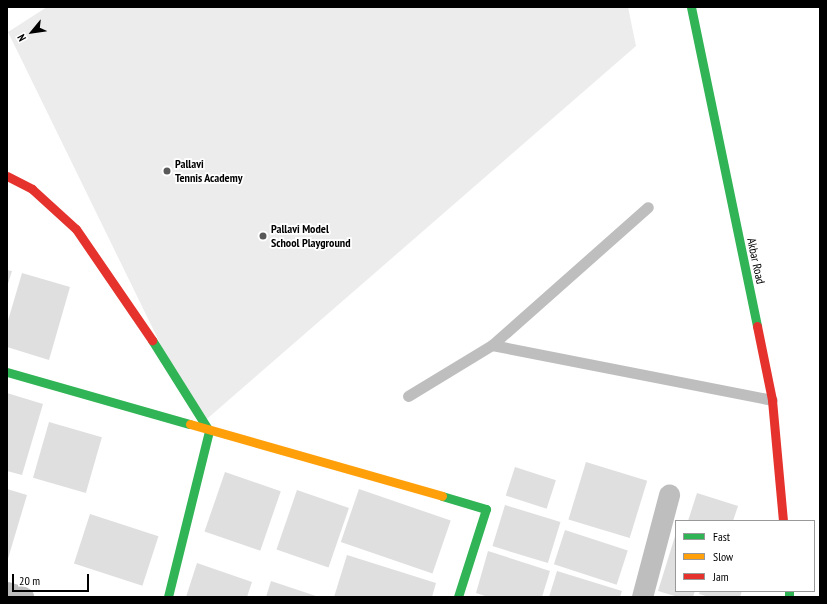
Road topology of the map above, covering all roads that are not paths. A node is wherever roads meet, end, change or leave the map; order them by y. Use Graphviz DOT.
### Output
graph roads {
  1 [pos="691,7"];
  2 [pos="7,176"];
  3 [pos="648,207"];
  4 [pos="492,345"];
  5 [pos="7,372"];
  6 [pos="408,396"];
  7 [pos="772,400"];
  8 [pos="209,431"];
  9 [pos="669,495"];
  10 [pos="783,520"];
  11 [pos="7,592"];
  12 [pos="23,597"];
  13 [pos="168,597"];
  14 [pos="458,597"];
  15 [pos="642,597"];
  1 -- 7 [label="street, Akbar Road"];
  2 -- 8 [label="street"];
  3 -- 4 [label="lane"];
  4 -- 6 [label="lane"];
  4 -- 7 [label="lane"];
  5 -- 8 [label="street"];
  7 -- 10 [label="street, Akbar Road"];
  8 -- 13 [label="street"];
  8 -- 14 [label="street"];
  9 -- 15 [label="street"];
  11 -- 12 [label="street"];
}
